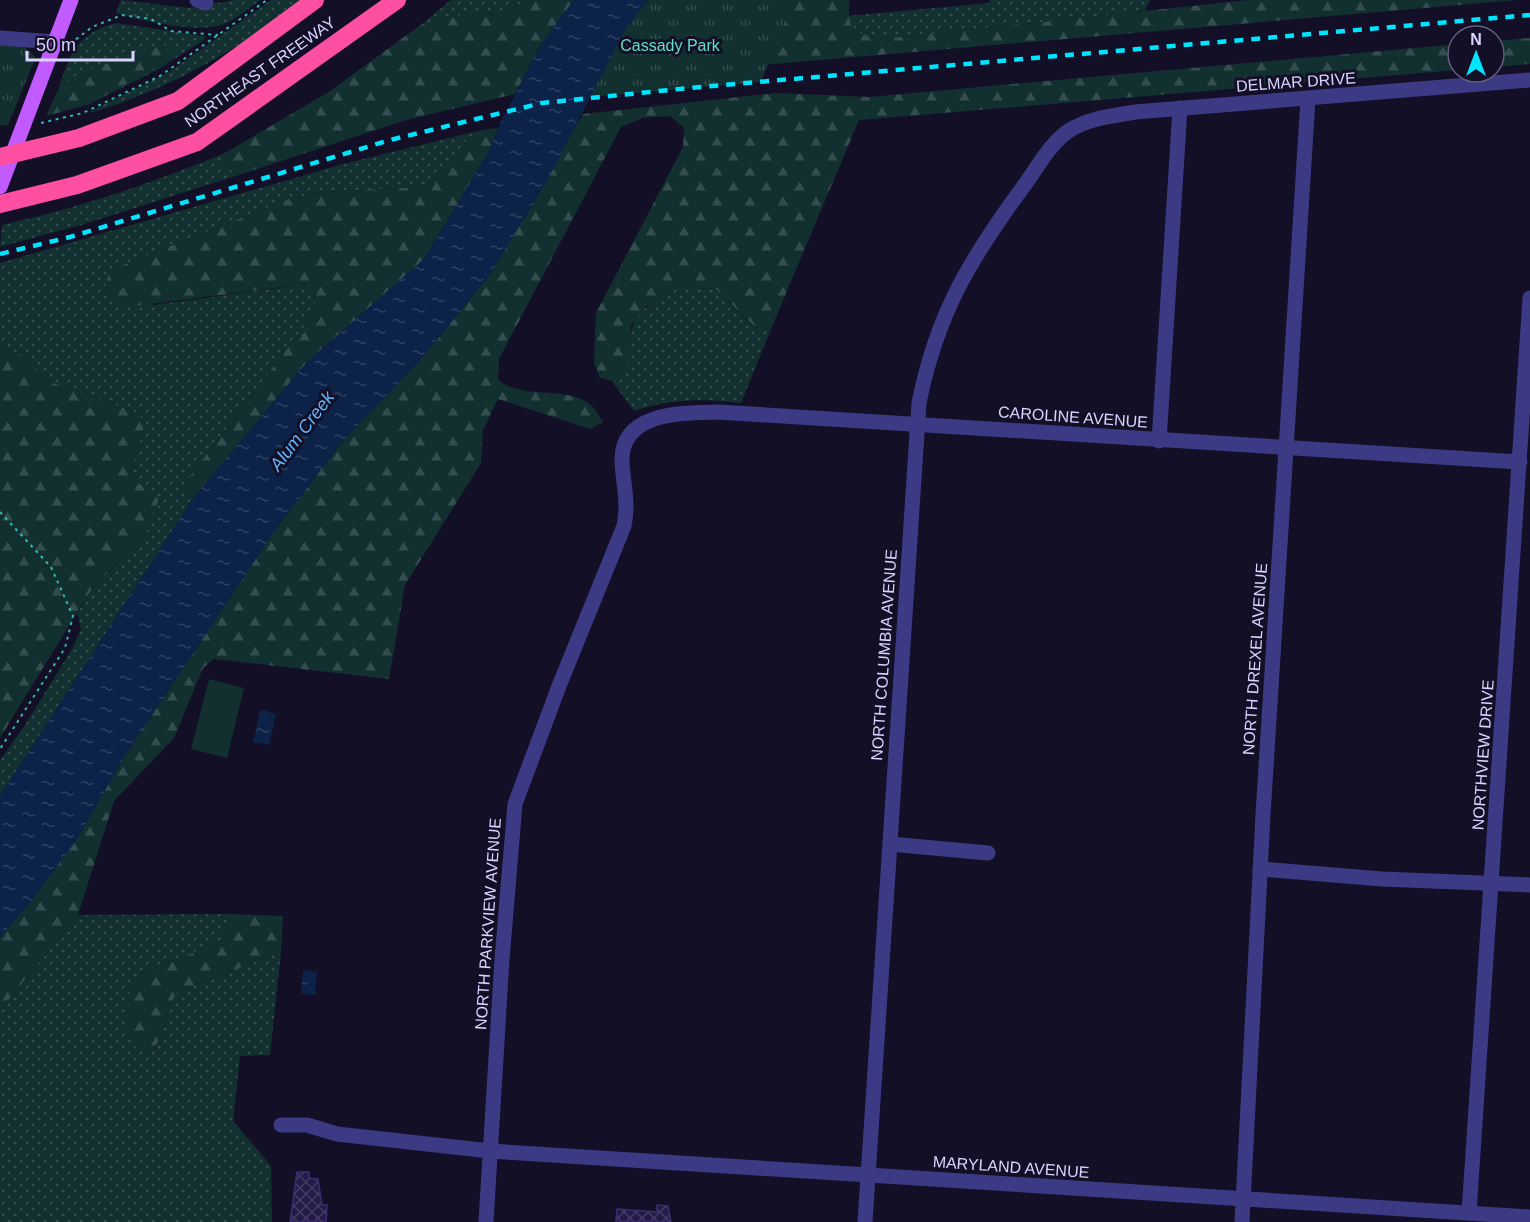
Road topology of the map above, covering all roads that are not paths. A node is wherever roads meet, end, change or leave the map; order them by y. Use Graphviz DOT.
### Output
graph roads {
  1 [pos="71,0"];
  2 [pos="315,0"];
  3 [pos="397,0"];
  4 [pos="0,38"];
  5 [pos="60,44"];
  6 [pos="1530,80"];
  7 [pos="1308,99"];
  8 [pos="1180,108"];
  9 [pos="1068,131"];
  10 [pos="0,157"];
  11 [pos="3,197"];
  12 [pos="1530,298"];
  13 [pos="916,426"];
  14 [pos="630,436"];
  15 [pos="1159,441"];
  16 [pos="1286,447"];
  17 [pos="1523,457"];
  18 [pos="890,844"];
  19 [pos="988,853"];
  20 [pos="1260,869"];
  21 [pos="1493,883"];
  22 [pos="1530,885"];
  23 [pos="281,1125"];
  24 [pos="490,1152"];
  25 [pos="868,1176"];
  26 [pos="1243,1200"];
  27 [pos="1469,1213"];
  28 [pos="1530,1217"];
  29 [pos="486,1222"];
  30 [pos="865,1222"];
  31 [pos="1242,1222"];
  1 -- 5 [label="main road"];
  2 -- 10 [label="highway, NORTHEAST FREEWAY"];
  3 -- 11 [label="highway, NORTHEAST FREEWAY"];
  4 -- 5 [label="street"];
  5 -- 11 [label="main road"];
  6 -- 7 [label="street, DELMAR DRIVE"];
  7 -- 8 [label="street, DELMAR DRIVE"];
  7 -- 16 [label="street, NORTH DREXEL AVENUE"];
  8 -- 9 [label="street, DELMAR DRIVE"];
  8 -- 15 [label="street"];
  9 -- 13 [label="street, NORTH COLUMBIA AVENUE"];
  12 -- 17 [label="street, NORTHVIEW DRIVE"];
  13 -- 14 [label="street, CAROLINE AVENUE"];
  13 -- 15 [label="street, CAROLINE AVENUE"];
  13 -- 18 [label="street, NORTH COLUMBIA AVENUE"];
  14 -- 24 [label="street, NORTH PARKVIEW AVENUE"];
  15 -- 16 [label="street, CAROLINE AVENUE"];
  16 -- 17 [label="street, CAROLINE AVENUE"];
  16 -- 20 [label="street, NORTH DREXEL AVENUE"];
  17 -- 21 [label="street, NORTHVIEW DRIVE"];
  18 -- 19 [label="street"];
  18 -- 25 [label="street, NORTH COLUMBIA AVENUE"];
  20 -- 21 [label="street"];
  20 -- 26 [label="street, NORTH DREXEL AVENUE"];
  21 -- 22 [label="street"];
  21 -- 27 [label="street, NORTHVIEW DRIVE"];
  23 -- 24 [label="street, MARYLAND AVENUE"];
  24 -- 25 [label="street, MARYLAND AVENUE"];
  24 -- 29 [label="street, NORTH PARKVIEW AVENUE"];
  25 -- 26 [label="street, MARYLAND AVENUE"];
  25 -- 30 [label="street, NORTH COLUMBIA AVENUE"];
  26 -- 27 [label="street, MARYLAND AVENUE"];
  26 -- 31 [label="street, NORTH DREXEL AVENUE"];
  27 -- 28 [label="street, MARYLAND AVENUE"];
}
